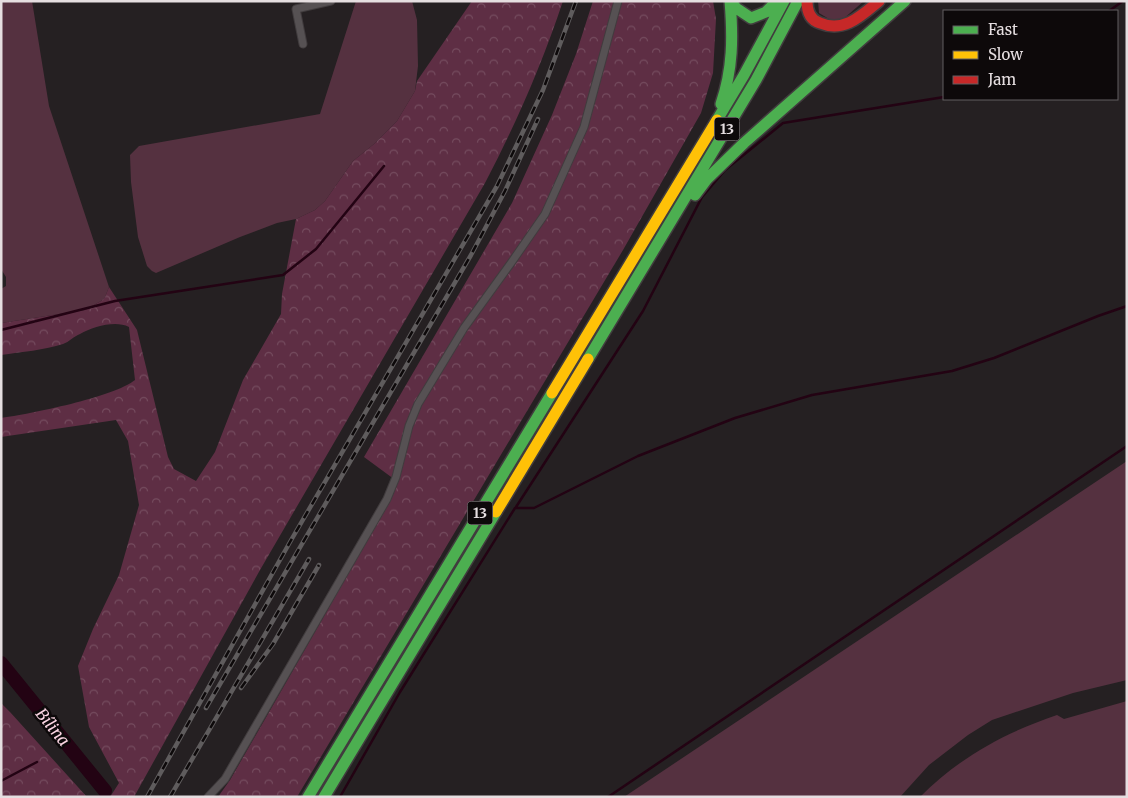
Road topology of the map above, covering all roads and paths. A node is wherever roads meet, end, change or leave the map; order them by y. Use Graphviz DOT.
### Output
graph roads {
  1 [pos="332,1"];
  2 [pos="618,1"];
  3 [pos="731,1"];
  4 [pos="777,1"];
  5 [pos="784,1"];
  6 [pos="798,1"];
  7 [pos="807,1"];
  8 [pos="879,1"];
  9 [pos="905,1"];
  10 [pos="303,44"];
  11 [pos="710,132"];
  12 [pos="651,253"];
  13 [pos="208,797"];
  14 [pos="308,797"];
  15 [pos="324,797"];
  1 -- 10 [label="street"];
  2 -- 13 [label="street"];
  3 -- 4 [label="highway"];
  3 -- 11 [label="highway"];
  5 -- 11 [label="highway, 13"];
  6 -- 12 [label="highway, 13"];
  7 -- 8 [label="highway"];
  9 -- 12 [label="highway"];
  11 -- 14 [label="highway, 13"];
  12 -- 15 [label="highway, 13"];
}
